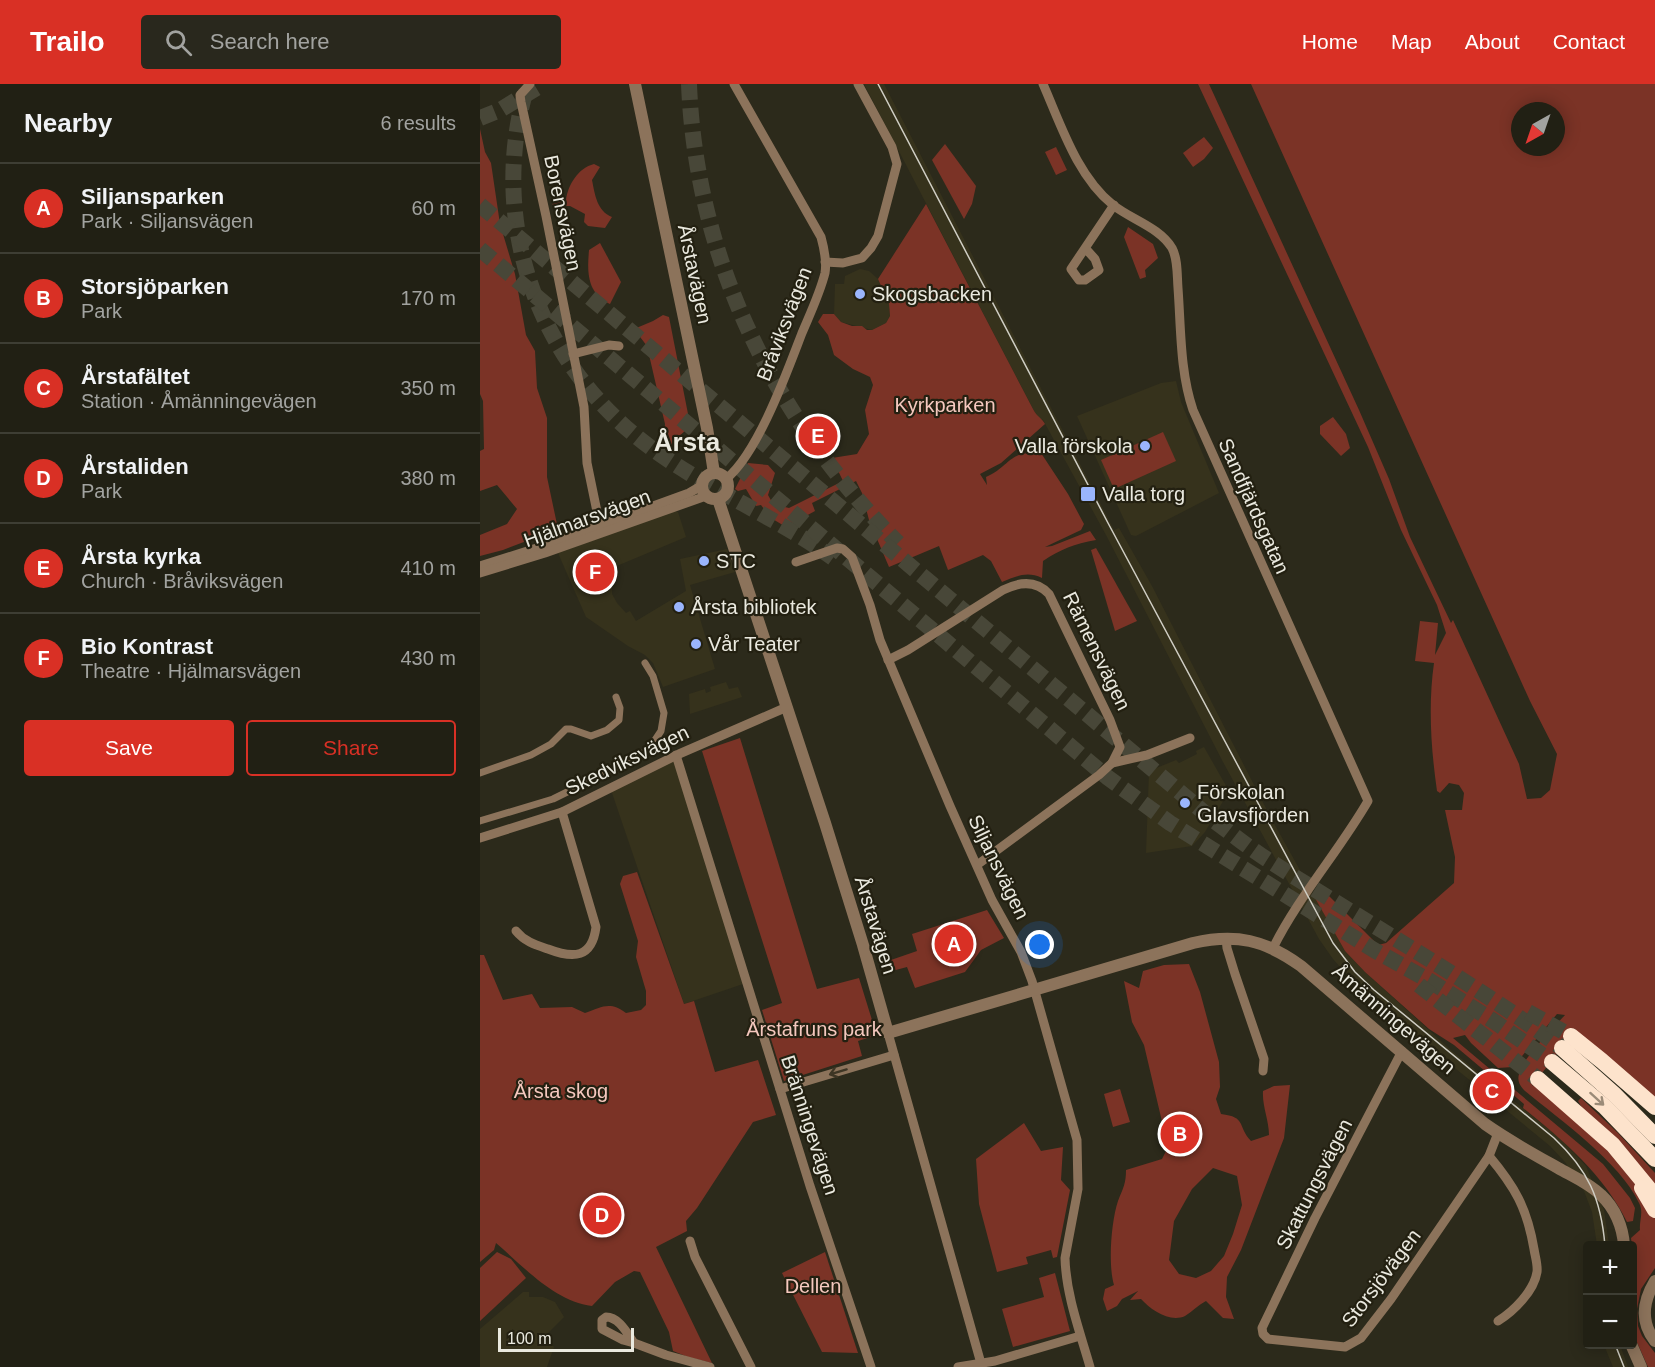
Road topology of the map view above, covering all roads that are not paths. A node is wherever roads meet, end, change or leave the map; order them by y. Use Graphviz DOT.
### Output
graph roads {
  1 [pos="530,84"];
  2 [pos="635,84"];
  3 [pos="734,84"];
  4 [pos="858,84"];
  5 [pos="1043,84"];
  6 [pos="1114,205"];
  7 [pos="1086,249"];
  8 [pos="825,262"];
  9 [pos="619,346"];
  10 [pos="573,354"];
  11 [pos="714,473"];
  12 [pos="726,479"];
  13 [pos="703,491"];
  14 [pos="718,499"];
  15 [pos="600,528"];
  16 [pos="796,562"];
  17 [pos="480,566"];
  18 [pos="480,573"];
  19 [pos="888,660"];
  20 [pos="645,663"];
  21 [pos="616,697"];
  22 [pos="787,707"];
  23 [pos="1190,738"];
  24 [pos="676,755"];
  25 [pos="1112,763"];
  26 [pos="480,772"];
  27 [pos="562,812"];
  28 [pos="480,821"];
  29 [pos="480,838"];
  30 [pos="977,865"];
  31 [pos="516,932"];
  32 [pos="1226,938"];
  33 [pos="1273,948"];
  34 [pos="1035,990"];
  35 [pos="888,1033"];
  36 [pos="1562,1049"];
  37 [pos="1402,1051"];
  38 [pos="894,1055"];
  39 [pos="1263,1071"];
  40 [pos="1539,1079"];
  41 [pos="780,1089"];
  42 [pos="1655,1107"];
  43 [pos="1498,1133"];
  44 [pos="1655,1136"];
  45 [pos="1489,1156"];
  46 [pos="1655,1159"];
  47 [pos="1631,1166"];
  48 [pos="1655,1196"];
  49 [pos="1655,1210"];
  50 [pos="690,1241"];
  51 [pos="1623,1241"];
  52 [pos="1655,1281"];
  53 [pos="1498,1321"];
  54 [pos="1263,1334"];
  55 [pos="1080,1336"];
  56 [pos="1655,1341"];
  57 [pos="634,1343"];
  58 [pos="1633,1349"];
  59 [pos="982,1365"];
  60 [pos="710,1367"];
  61 [pos="751,1367"];
  62 [pos="871,1367"];
  63 [pos="958,1367"];
  64 [pos="1090,1367"];
  65 [pos="1641,1367"];
  1 -- 10 [label="street, Borensvägen"];
  2 -- 11 [label="street, Årstavägen"];
  3 -- 8 [label="street, Bråviksvägen"];
  4 -- 8 [label="street"];
  5 -- 6 [label="street, Sandfjärdsgatan"];
  6 -- 7 [label="street"];
  6 -- 33 [label="street, Sandfjärdsgatan"];
  8 -- 12 [label="street, Bråviksvägen"];
  9 -- 10 [label="street"];
  10 -- 15 [label="street, Borensvägen"];
  11 -- 12 [label="street"];
  11 -- 13 [label="street"];
  12 -- 14 [label="street"];
  13 -- 14 [label="street"];
  13 -- 15 [label="street, Hjälmarsvägen"];
  14 -- 22 [label="street, Årstavägen"];
  15 -- 17 [label="street, Hjälmarsvägen"];
  15 -- 18 [label="street, Hjälmarsvägen"];
  16 -- 19 [label="street, Siljansvägen"];
  19 -- 25 [label="street, Rämensvägen"];
  19 -- 30 [label="street, Siljansvägen"];
  20 -- 28 [label="street"];
  21 -- 26 [label="street, Skedviksvägen"];
  22 -- 24 [label="street, Skedviksvägen"];
  22 -- 35 [label="street, Årstavägen"];
  23 -- 25 [label="street"];
  24 -- 27 [label="street, Skedviksvägen"];
  24 -- 41 [label="street, Bränningevägen"];
  25 -- 30 [label="street"];
  27 -- 29 [label="street, Skedviksvägen"];
  27 -- 31 [label="street"];
  30 -- 34 [label="street, Siljansvägen"];
  32 -- 33 [label="street, Åmänningevägen"];
  32 -- 34 [label="street, Åmänningevägen"];
  32 -- 39 [label="street"];
  33 -- 37 [label="street, Åmänningevägen"];
  34 -- 35 [label="street, Åmänningevägen"];
  34 -- 55 [label="street, Siljansvägen"];
  35 -- 38 [label="street, Årstavägen"];
  36 -- 42 [label="highway"];
  36 -- 44 [label="highway"];
  36 -- 46 [label="highway, one-way"];
  37 -- 43 [label="street, Åmänningevägen"];
  37 -- 54 [label="street, Skattungsvägen"];
  38 -- 41 [label="street, one-way"];
  38 -- 59 [label="street, Årstavägen"];
  40 -- 47 [label="highway"];
  41 -- 62 [label="street, Bränningevägen"];
  43 -- 45 [label="street, Storsjövägen"];
  43 -- 51 [label="street, Åmänningevägen"];
  45 -- 53 [label="street"];
  45 -- 54 [label="street, Storsjövägen"];
  47 -- 48 [label="highway"];
  47 -- 49 [label="highway"];
  50 -- 61 [label="street"];
  52 -- 56 [label="street"];
  55 -- 59 [label="street"];
  55 -- 64 [label="street, Siljansvägen"];
  57 -- 60 [label="street"];
  58 -- 65 [label="street"];
  59 -- 63 [label="street"];
}
